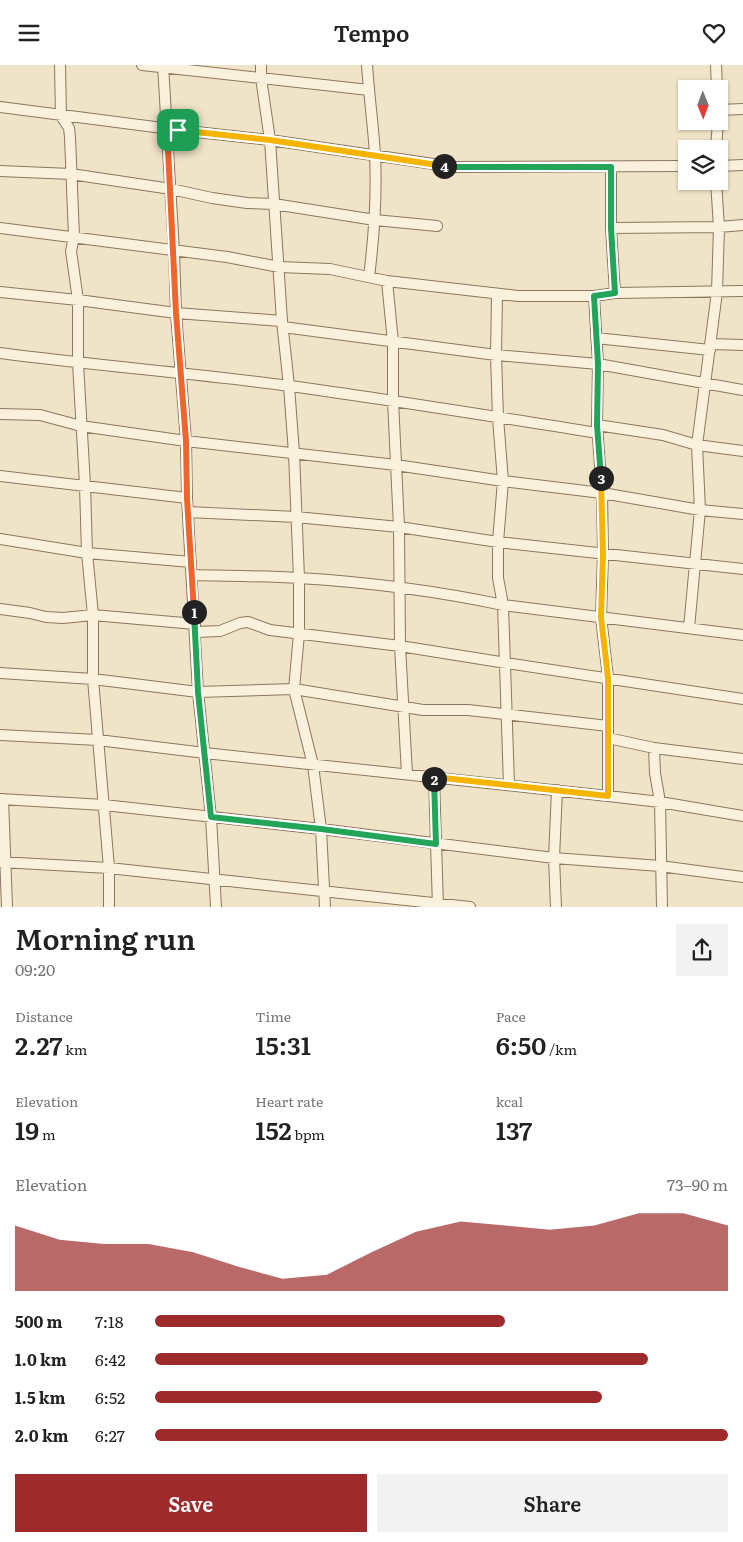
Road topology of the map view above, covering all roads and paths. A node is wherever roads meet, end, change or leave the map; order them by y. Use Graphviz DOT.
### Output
graph roads {
  1 [pos="60,65"];
  2 [pos="142,65"];
  3 [pos="261,65"];
  4 [pos="367,65"];
  5 [pos="716,65"];
  6 [pos="163,67"];
  7 [pos="261,79"];
  8 [pos="717,80"];
  9 [pos="369,90"];
  10 [pos="0,107"];
  11 [pos="743,109"];
  12 [pos="728,110"];
  13 [pos="61,116"];
  14 [pos="167,128"];
  15 [pos="270,140"];
  16 [pos="375,155"];
  17 [pos="743,165"];
  18 [pos="678,166"];
  19 [pos="728,166"];
  20 [pos="611,167"];
  21 [pos="0,171"];
  22 [pos="71,174"];
  23 [pos="170,189"];
  24 [pos="717,190"];
  25 [pos="274,204"];
  26 [pos="375,219"];
  27 [pos="743,225"];
  28 [pos="437,226"];
  29 [pos="719,227"];
  30 [pos="0,228"];
  31 [pos="611,228"];
  32 [pos="74,237"];
  33 [pos="174,251"];
  34 [pos="279,267"];
  35 [pos="369,277"];
  36 [pos="387,281"];
  37 [pos="743,291"];
  38 [pos="0,292"];
  39 [pos="717,292"];
  40 [pos="615,293"];
  41 [pos="497,294"];
  42 [pos="594,296"];
  43 [pos="78,300"];
  44 [pos="176,313"];
  45 [pos="282,324"];
  46 [pos="596,338"];
  47 [pos="393,342"];
  48 [pos="743,345"];
  49 [pos="710,347"];
  50 [pos="0,353"];
  51 [pos="496,355"];
  52 [pos="78,363"];
  53 [pos="598,364"];
  54 [pos="179,372"];
  55 [pos="705,384"];
  56 [pos="289,386"];
  57 [pos="743,390"];
  58 [pos="393,400"];
  59 [pos="0,414"];
  60 [pos="498,418"];
  61 [pos="81,427"];
  62 [pos="598,429"];
  63 [pos="186,441"];
  64 [pos="697,445"];
  65 [pos="743,451"];
  66 [pos="294,453"];
  67 [pos="396,465"];
  68 [pos="0,476"];
  69 [pos="503,481"];
  70 [pos="85,485"];
  71 [pos="602,493"];
  72 [pos="187,498"];
  73 [pos="700,510"];
  74 [pos="188,512"];
  75 [pos="743,515"];
  76 [pos="296,517"];
  77 [pos="398,527"];
  78 [pos="0,539"];
  79 [pos="498,542"];
  80 [pos="87,553"];
  81 [pos="603,554"];
  82 [pos="191,562"];
  83 [pos="696,564"];
  84 [pos="743,569"];
  85 [pos="192,575"];
  86 [pos="299,578"];
  87 [pos="399,588"];
  88 [pos="503,605"];
  89 [pos="0,609"];
  90 [pos="93,615"];
  91 [pos="601,617"];
  92 [pos="196,628"];
  93 [pos="689,628"];
  94 [pos="299,634"];
  95 [pos="743,635"];
  96 [pos="400,646"];
  97 [pos="506,663"];
  98 [pos="0,673"];
  99 [pos="608,678"];
  100 [pos="93,679"];
  101 [pos="294,689"];
  102 [pos="198,692"];
  103 [pos="743,699"];
  104 [pos="403,706"];
  105 [pos="507,715"];
  106 [pos="608,726"];
  107 [pos="0,735"];
  108 [pos="608,738"];
  109 [pos="98,740"];
  110 [pos="654,748"];
  111 [pos="205,753"];
  112 [pos="743,759"];
  113 [pos="313,765"];
  114 [pos="407,774"];
  115 [pos="434,777"];
  116 [pos="509,785"];
  117 [pos="557,790"];
  118 [pos="608,796"];
  119 [pos="2,799"];
  120 [pos="660,802"];
  121 [pos="104,805"];
  122 [pos="743,816"];
  123 [pos="211,817"];
  124 [pos="321,829"];
  125 [pos="436,844"];
  126 [pos="554,858"];
  127 [pos="3,862"];
  128 [pos="660,867"];
  129 [pos="109,868"];
  130 [pos="743,877"];
  131 [pos="214,878"];
  132 [pos="324,891"];
  133 [pos="438,905"];
  134 [pos="7,907"];
  135 [pos="109,907"];
  136 [pos="216,907"];
  137 [pos="325,907"];
  138 [pos="470,907"];
  139 [pos="556,907"];
  140 [pos="662,907"];
  1 -- 13 [label="street"];
  2 -- 6 [label="street"];
  3 -- 7 [label="street"];
  4 -- 9 [label="street"];
  5 -- 8 [label="street"];
  6 -- 7 [label="street"];
  6 -- 14 [label="street"];
  7 -- 9 [label="street"];
  7 -- 15 [label="street"];
  9 -- 16 [label="street"];
  10 -- 13 [label="street"];
  11 -- 12 [label="street"];
  13 -- 14 [label="street"];
  13 -- 22 [label="street"];
  14 -- 15 [label="street"];
  14 -- 23 [label="street"];
  15 -- 16 [label="street"];
  15 -- 25 [label="street"];
  16 -- 20 [label="street"];
  16 -- 26 [label="street"];
  17 -- 19 [label="street"];
  18 -- 20 [label="street"];
  20 -- 31 [label="street"];
  21 -- 22 [label="street"];
  22 -- 23 [label="street"];
  22 -- 32 [label="street"];
  23 -- 25 [label="street"];
  23 -- 33 [label="street"];
  24 -- 29 [label="street"];
  25 -- 26 [label="street"];
  25 -- 34 [label="street"];
  26 -- 28 [label="street"];
  26 -- 35 [label="street"];
  27 -- 29 [label="street"];
  29 -- 31 [label="street"];
  29 -- 39 [label="street"];
  30 -- 32 [label="street"];
  31 -- 40 [label="street"];
  32 -- 33 [label="street"];
  32 -- 43 [label="street"];
  33 -- 34 [label="street"];
  33 -- 44 [label="street"];
  34 -- 35 [label="street"];
  34 -- 45 [label="street"];
  35 -- 36 [label="street"];
  36 -- 41 [label="street"];
  36 -- 47 [label="street"];
  37 -- 39 [label="street"];
  38 -- 43 [label="street"];
  39 -- 40 [label="street"];
  39 -- 49 [label="street"];
  40 -- 42 [label="street"];
  41 -- 42 [label="street"];
  41 -- 51 [label="street"];
  42 -- 46 [label="street"];
  43 -- 44 [label="street"];
  43 -- 52 [label="street"];
  44 -- 45 [label="street"];
  44 -- 54 [label="street"];
  45 -- 47 [label="street"];
  45 -- 56 [label="street"];
  46 -- 49 [label="street"];
  46 -- 53 [label="street"];
  47 -- 51 [label="street"];
  47 -- 58 [label="street"];
  48 -- 49 [label="street"];
  49 -- 55 [label="street"];
  50 -- 52 [label="street"];
  51 -- 53 [label="street"];
  51 -- 60 [label="street"];
  52 -- 54 [label="street"];
  52 -- 61 [label="street"];
  53 -- 55 [label="street"];
  53 -- 62 [label="street"];
  54 -- 56 [label="street"];
  54 -- 63 [label="street"];
  55 -- 57 [label="street"];
  55 -- 64 [label="street"];
  56 -- 58 [label="street"];
  56 -- 66 [label="street"];
  58 -- 60 [label="street"];
  58 -- 67 [label="street"];
  59 -- 61 [label="street"];
  60 -- 62 [label="street"];
  60 -- 69 [label="street"];
  61 -- 63 [label="street"];
  61 -- 70 [label="street"];
  62 -- 64 [label="street"];
  62 -- 71 [label="street"];
  63 -- 66 [label="street"];
  63 -- 72 [label="street"];
  64 -- 65 [label="street"];
  64 -- 73 [label="street"];
  66 -- 67 [label="street"];
  66 -- 76 [label="street"];
  67 -- 69 [label="street"];
  67 -- 77 [label="street"];
  68 -- 70 [label="street"];
  69 -- 71 [label="street"];
  69 -- 79 [label="street"];
  70 -- 72 [label="street"];
  70 -- 80 [label="street"];
  71 -- 73 [label="street"];
  71 -- 81 [label="street"];
  72 -- 74 [label="street"];
  73 -- 75 [label="street"];
  73 -- 83 [label="street"];
  74 -- 76 [label="street"];
  74 -- 82 [label="street"];
  76 -- 77 [label="street"];
  76 -- 86 [label="street"];
  77 -- 79 [label="street"];
  77 -- 87 [label="street"];
  78 -- 80 [label="street"];
  79 -- 81 [label="street"];
  79 -- 88 [label="street"];
  80 -- 82 [label="street"];
  80 -- 90 [label="street"];
  81 -- 83 [label="street"];
  81 -- 91 [label="street"];
  82 -- 85 [label="street"];
  83 -- 84 [label="street"];
  83 -- 93 [label="street"];
  85 -- 86 [label="street"];
  85 -- 92 [label="street"];
  86 -- 87 [label="street"];
  86 -- 94 [label="street"];
  87 -- 88 [label="street"];
  87 -- 96 [label="street"];
  88 -- 91 [label="street"];
  88 -- 97 [label="street"];
  89 -- 90 [label="street"];
  90 -- 92 [label="street"];
  90 -- 100 [label="street"];
  91 -- 93 [label="street"];
  91 -- 99 [label="street"];
  92 -- 94 [label="street"];
  92 -- 102 [label="street"];
  93 -- 95 [label="street"];
  94 -- 96 [label="street"];
  94 -- 101 [label="street"];
  96 -- 97 [label="street"];
  96 -- 104 [label="street"];
  97 -- 99 [label="street"];
  97 -- 105 [label="street"];
  98 -- 100 [label="street"];
  99 -- 103 [label="street"];
  99 -- 106 [label="street"];
  100 -- 102 [label="street"];
  100 -- 109 [label="street"];
  101 -- 102 [label="street"];
  101 -- 104 [label="street"];
  101 -- 113 [label="street"];
  102 -- 111 [label="street"];
  104 -- 105 [label="street"];
  104 -- 114 [label="street"];
  105 -- 106 [label="street"];
  105 -- 116 [label="street"];
  106 -- 108 [label="street"];
  107 -- 109 [label="street"];
  108 -- 110 [label="street"];
  108 -- 118 [label="street"];
  109 -- 111 [label="street"];
  109 -- 121 [label="street"];
  110 -- 112 [label="street"];
  110 -- 120 [label="street"];
  111 -- 113 [label="street"];
  111 -- 123 [label="street"];
  113 -- 114 [label="street"];
  113 -- 124 [label="street"];
  114 -- 115 [label="street"];
  115 -- 116 [label="street"];
  115 -- 125 [label="street"];
  116 -- 117 [label="street"];
  117 -- 118 [label="street"];
  117 -- 126 [label="street"];
  118 -- 120 [label="street"];
  119 -- 121 [label="street"];
  119 -- 127 [label="street"];
  120 -- 122 [label="street"];
  120 -- 128 [label="street"];
  121 -- 123 [label="street"];
  121 -- 129 [label="street"];
  123 -- 124 [label="street"];
  123 -- 131 [label="street"];
  124 -- 125 [label="street"];
  124 -- 132 [label="street"];
  125 -- 126 [label="street"];
  125 -- 133 [label="street"];
  126 -- 128 [label="street"];
  126 -- 139 [label="street"];
  127 -- 129 [label="street"];
  127 -- 134 [label="street"];
  128 -- 130 [label="street"];
  128 -- 140 [label="street"];
  129 -- 131 [label="street"];
  129 -- 135 [label="street"];
  131 -- 132 [label="street"];
  131 -- 136 [label="street"];
  132 -- 133 [label="street"];
  132 -- 137 [label="street"];
  133 -- 138 [label="street"];
}
